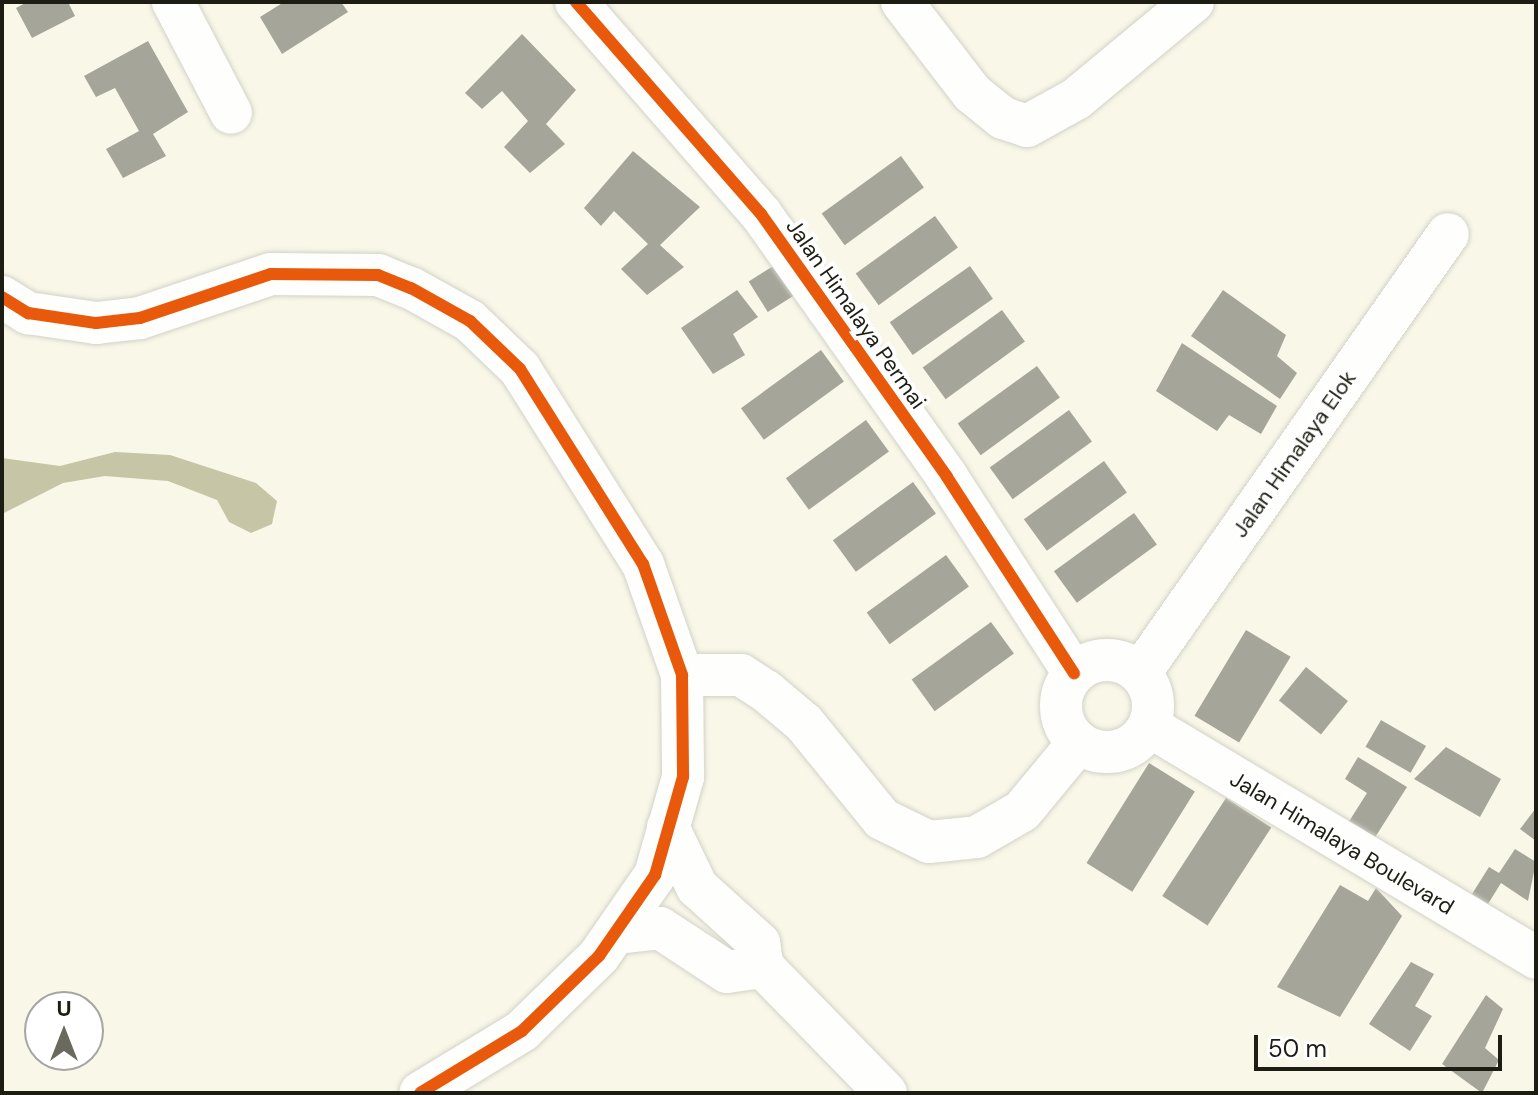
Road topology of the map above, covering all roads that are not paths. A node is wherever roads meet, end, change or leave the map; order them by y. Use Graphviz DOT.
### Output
graph roads {
  1 [pos="173,2"];
  2 [pos="576,2"];
  3 [pos="902,2"];
  4 [pos="1193,2"];
  5 [pos="231,113"];
  6 [pos="1448,234"];
  7 [pos="2,297"];
  8 [pos="1074,673"];
  9 [pos="1140,673"];
  10 [pos="682,675"];
  11 [pos="1149,726"];
  12 [pos="1079,742"];
  13 [pos="668,827"];
  14 [pos="618,933"];
  15 [pos="1536,958"];
  16 [pos="763,967"];
  17 [pos="420,1093"];
  18 [pos="886,1093"];
  1 -- 5 [label="street"];
  2 -- 8 [label="street, Jalan Himalaya Permai"];
  3 -- 4 [label="street"];
  6 -- 9 [label="street, Jalan Himalaya Elok"];
  7 -- 10 [label="street"];
  8 -- 9 [label="street"];
  8 -- 12 [label="street"];
  9 -- 11 [label="street"];
  10 -- 12 [label="street"];
  10 -- 13 [label="street"];
  11 -- 12 [label="street"];
  11 -- 15 [label="street, Jalan Himalaya Boulevard"];
  13 -- 14 [label="street"];
  13 -- 16 [label="street"];
  14 -- 16 [label="street"];
  14 -- 17 [label="street"];
  16 -- 18 [label="street"];
}
